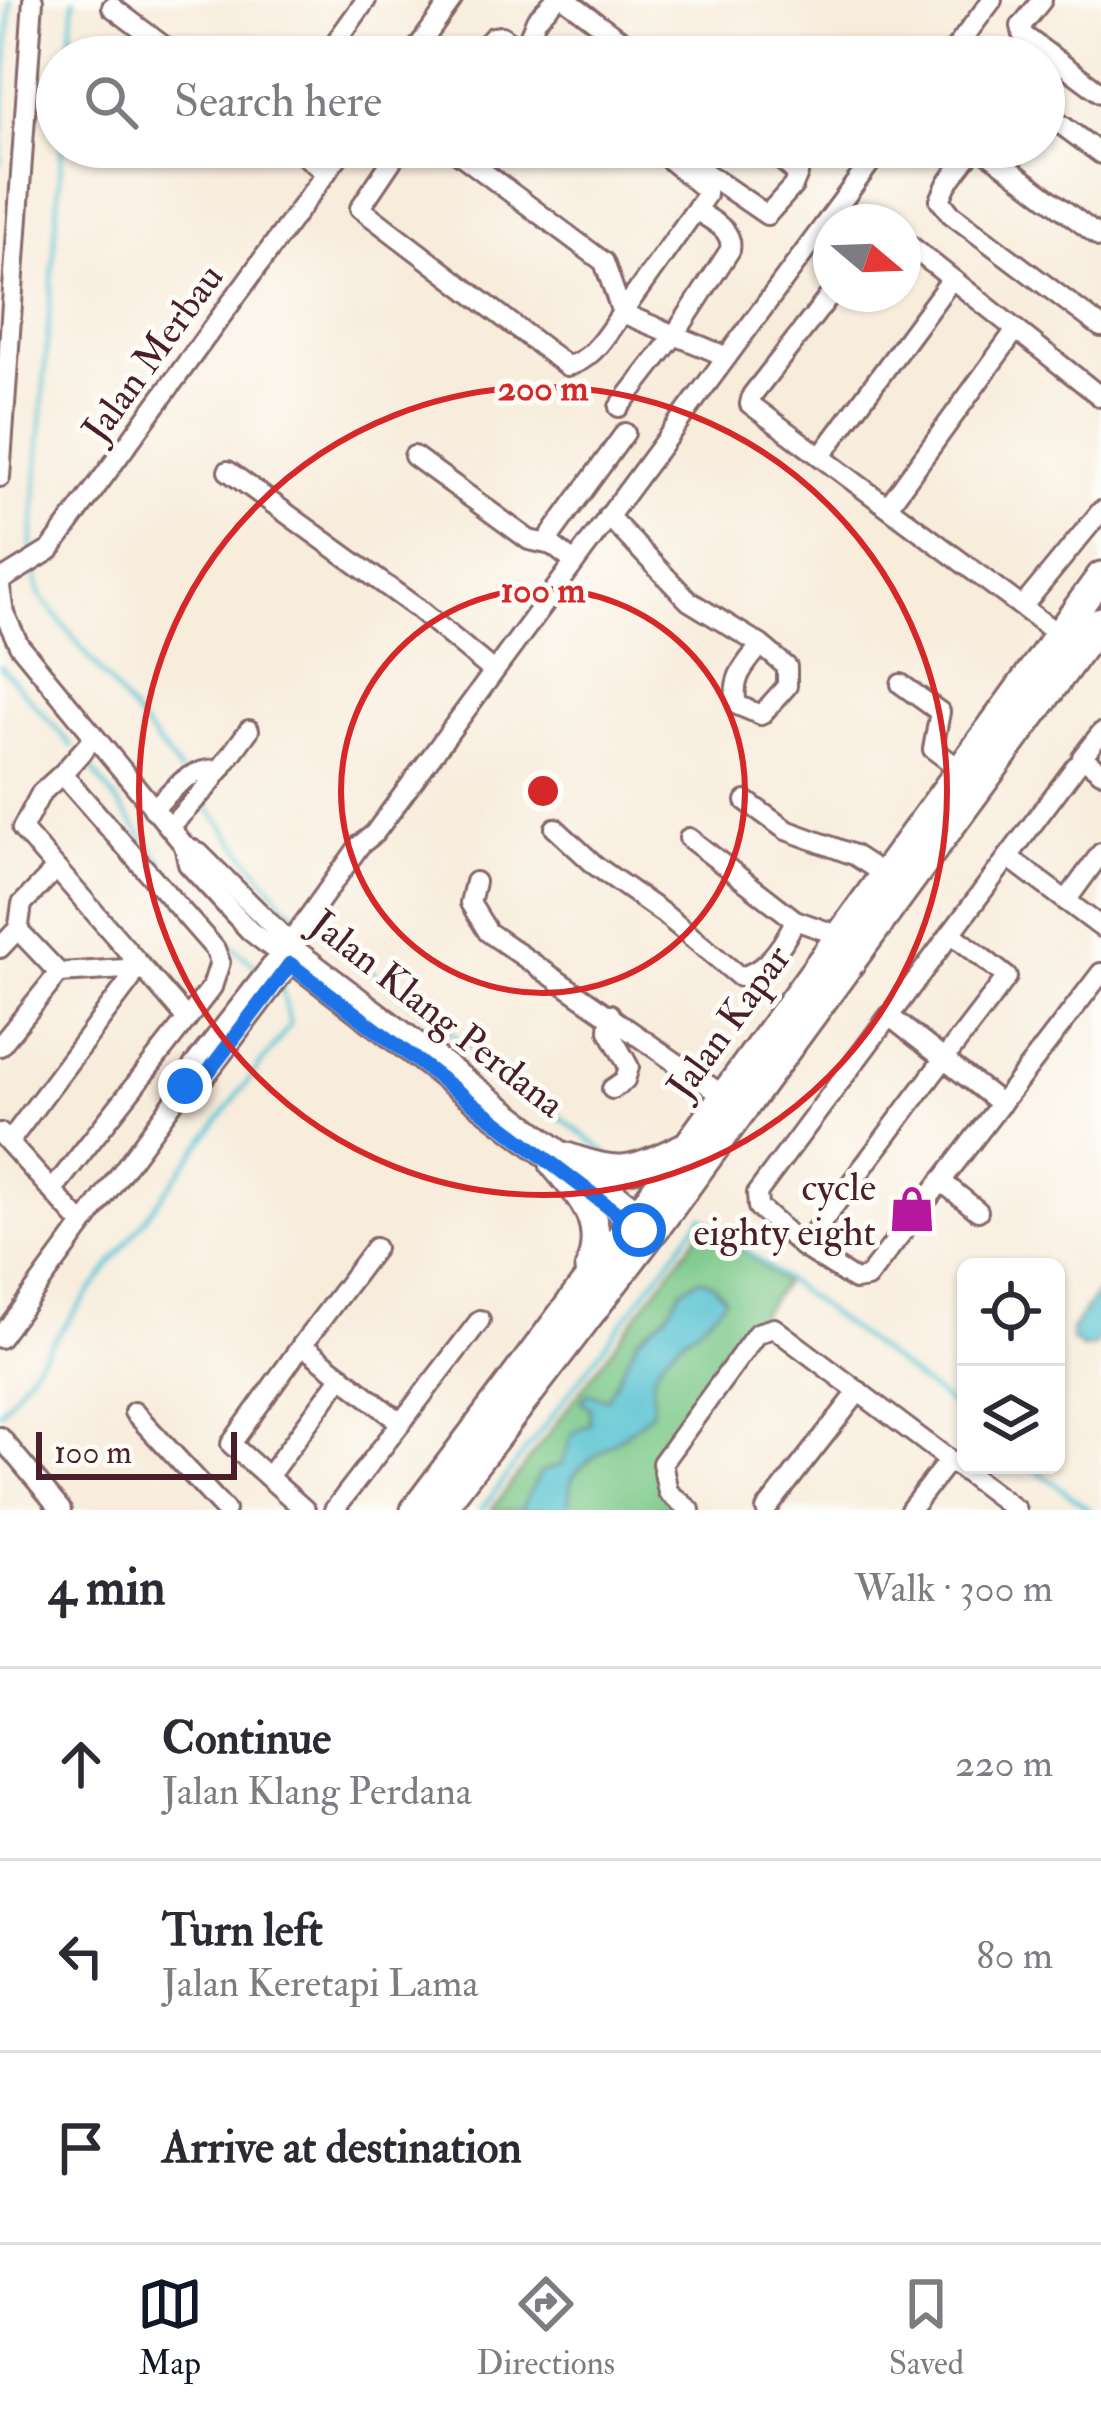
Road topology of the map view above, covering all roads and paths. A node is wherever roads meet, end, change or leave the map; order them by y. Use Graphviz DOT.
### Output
graph roads {
  1 [pos="33,0"];
  2 [pos="366,0"];
  3 [pos="452,0"];
  4 [pos="555,0"];
  5 [pos="567,0"];
  6 [pos="992,0"];
  7 [pos="1042,0"];
  8 [pos="112,7"];
  9 [pos="150,36"];
  10 [pos="341,36"];
  11 [pos="426,36"];
  12 [pos="530,36"];
  13 [pos="615,36"];
  14 [pos="965,36"];
  15 [pos="1024,36"];
  16 [pos="1065,66"];
  17 [pos="1101,93"];
  18 [pos="1065,127"];
  19 [pos="1101,154"];
  20 [pos="320,168"];
  21 [pos="330,168"];
  22 [pos="387,168"];
  23 [pos="478,168"];
  24 [pos="679,168"];
  25 [pos="701,168"];
  26 [pos="790,168"];
  27 [pos="866,168"];
  28 [pos="959,168"];
  29 [pos="1006,168"];
  30 [pos="326,173"];
  31 [pos="696,210"];
  32 [pos="1101,238"];
  33 [pos="921,255"];
  34 [pos="952,280"];
  35 [pos="817,312"];
  36 [pos="622,313"];
  37 [pos="1101,327"];
  38 [pos="1016,331"];
  39 [pos="674,336"];
  40 [pos="725,356"];
  41 [pos="1101,397"];
  42 [pos="619,407"];
  43 [pos="625,433"];
  44 [pos="414,456"];
  45 [pos="821,456"];
  46 [pos="228,471"];
  47 [pos="0,477"];
  48 [pos="888,506"];
  49 [pos="1101,512"];
  50 [pos="608,516"];
  51 [pos="546,542"];
  52 [pos="574,562"];
  53 [pos="1101,576"];
  54 [pos="0,584"];
  55 [pos="1023,606"];
  56 [pos="1101,620"];
  57 [pos="1058,634"];
  58 [pos="761,645"];
  59 [pos="493,670"];
  60 [pos="901,684"];
  61 [pos="250,730"];
  62 [pos="1101,733"];
  63 [pos="93,739"];
  64 [pos="1079,762"];
  65 [pos="221,769"];
  66 [pos="961,770"];
  67 [pos="1101,772"];
  68 [pos="62,774"];
  69 [pos="746,801"];
  70 [pos="152,808"];
  71 [pos="170,827"];
  72 [pos="555,829"];
  73 [pos="688,838"];
  74 [pos="1101,853"];
  75 [pos="1008,857"];
  76 [pos="56,869"];
  77 [pos="885,875"];
  78 [pos="475,882"];
  79 [pos="1066,901"];
  80 [pos="795,920"];
  81 [pos="1101,927"];
  82 [pos="18,932"];
  83 [pos="951,933"];
  84 [pos="840,936"];
  85 [pos="0,948"];
  86 [pos="285,960"];
  87 [pos="135,969"];
  88 [pos="59,973"];
  89 [pos="1101,973"];
  90 [pos="892,1011"];
  91 [pos="610,1014"];
  92 [pos="187,1019"];
  93 [pos="0,1046"];
  94 [pos="947,1054"];
  95 [pos="612,1090"];
  96 [pos="724,1096"];
  97 [pos="1001,1104"];
  98 [pos="4,1138"];
  99 [pos="686,1147"];
  100 [pos="560,1161"];
  101 [pos="941,1181"];
  102 [pos="52,1191"];
  103 [pos="978,1211"];
  104 [pos="644,1224"];
  105 [pos="83,1225"];
  106 [pos="803,1247"];
  107 [pos="375,1248"];
  108 [pos="580,1291"];
  109 [pos="480,1320"];
  110 [pos="0,1338"];
  111 [pos="302,1345"];
  112 [pos="342,1376"];
  113 [pos="859,1391"];
  114 [pos="134,1412"];
  115 [pos="401,1423"];
  116 [pos="1,1440"];
  117 [pos="949,1460"];
  118 [pos="447,1468"];
  119 [pos="268,1478"];
  120 [pos="341,1507"];
  121 [pos="59,1509"];
  122 [pos="225,1510"];
  123 [pos="305,1510"];
  124 [pos="400,1510"];
  125 [pos="415,1510"];
  126 [pos="440,1510"];
  127 [pos="690,1510"];
  128 [pos="766,1510"];
  129 [pos="910,1510"];
  130 [pos="1016,1510"];
  1 -- 47 [label="street"];
  2 -- 10 [label="street"];
  3 -- 11 [label="street"];
  4 -- 12 [label="street"];
  5 -- 13 [label="street"];
  6 -- 14 [label="street"];
  7 -- 15 [label="street"];
  8 -- 9 [label="street"];
  16 -- 17 [label="street"];
  18 -- 19 [label="street"];
  20 -- 30 [label="street"];
  21 -- 30 [label="street, Jalan Merbau"];
  22 -- 36 [label="street"];
  23 -- 36 [label="street"];
  24 -- 31 [label="street"];
  25 -- 26 [label="street"];
  27 -- 40 [label="street"];
  28 -- 37 [label="street"];
  29 -- 32 [label="street"];
  30 -- 54 [label="street, Jalan Merbau"];
  31 -- 36 [label="street"];
  31 -- 39 [label="street"];
  33 -- 34 [label="street"];
  34 -- 38 [label="street"];
  34 -- 45 [label="street"];
  35 -- 45 [label="street"];
  36 -- 39 [label="street"];
  38 -- 41 [label="street"];
  38 -- 48 [label="street"];
  39 -- 40 [label="street"];
  39 -- 42 [label="street"];
  40 -- 50 [label="street"];
  43 -- 51 [label="street"];
  44 -- 51 [label="street"];
  45 -- 48 [label="street"];
  46 -- 59 [label="street"];
  48 -- 55 [label="street"];
  49 -- 55 [label="street"];
  50 -- 52 [label="street"];
  50 -- 58 [label="street"];
  51 -- 52 [label="street"];
  52 -- 59 [label="street"];
  53 -- 57 [label="highway, Jalan Kapar"];
  54 -- 63 [label="street, Jalan Klang Perdana"];
  55 -- 57 [label="street"];
  56 -- 104 [label="highway, Jalan Kapar"];
  57 -- 66 [label="highway, Jalan Kapar"];
  59 -- 86 [label="street"];
  60 -- 66 [label="street"];
  61 -- 65 [label="street"];
  62 -- 64 [label="street"];
  63 -- 68 [label="street"];
  63 -- 70 [label="street, Jalan Klang Perdana"];
  64 -- 67 [label="street"];
  64 -- 75 [label="street"];
  65 -- 70 [label="street"];
  65 -- 71 [label="street"];
  66 -- 77 [label="highway, Jalan Kapar"];
  68 -- 76 [label="street"];
  68 -- 92 [label="street"];
  69 -- 77 [label="street"];
  70 -- 71 [label="street, Jalan Klang Perdana"];
  71 -- 86 [label="street, Jalan Klang Perdana"];
  72 -- 80 [label="street"];
  73 -- 80 [label="street"];
  74 -- 79 [label="street"];
  75 -- 79 [label="street"];
  75 -- 83 [label="street"];
  76 -- 82 [label="street"];
  76 -- 87 [label="street"];
  77 -- 84 [label="highway, Jalan Kapar"];
  78 -- 91 [label="street"];
  79 -- 81 [label="street"];
  80 -- 84 [label="street"];
  82 -- 85 [label="street"];
  82 -- 88 [label="street"];
  83 -- 90 [label="street"];
  83 -- 94 [label="street"];
  84 -- 96 [label="highway, Jalan Kapar"];
  86 -- 100 [label="street, Jalan Klang Perdana"];
  86 -- 105 [label="street"];
  87 -- 88 [label="street"];
  87 -- 92 [label="street"];
  87 -- 98 [label="street"];
  88 -- 93 [label="street"];
  89 -- 97 [label="street"];
  90 -- 94 [label="street"];
  90 -- 106 [label="street"];
  91 -- 95 [label="street"];
  91 -- 96 [label="street"];
  92 -- 102 [label="street"];
  94 -- 97 [label="street"];
  94 -- 106 [label="street"];
  96 -- 99 [label="highway, Jalan Kapar"];
  97 -- 101 [label="street"];
  98 -- 102 [label="street"];
  99 -- 100 [label="highway"];
  99 -- 104 [label="highway, Jalan Kapar"];
  100 -- 104 [label="street, Jalan Klang Perdana"];
  100 -- 108 [label="highway"];
  101 -- 103 [label="street"];
  101 -- 106 [label="street"];
  102 -- 105 [label="street"];
  104 -- 108 [label="highway, Jalan Kapar"];
  104 -- 126 [label="highway, Jalan Kapar"];
  105 -- 110 [label="street"];
  107 -- 111 [label="street"];
  108 -- 118 [label="highway, Jalan Kapar"];
  109 -- 115 [label="street"];
  111 -- 112 [label="street"];
  111 -- 119 [label="street"];
  112 -- 115 [label="street"];
  112 -- 119 [label="street"];
  113 -- 117 [label="street"];
  113 -- 127 [label="street"];
  113 -- 128 [label="street"];
  114 -- 122 [label="street"];
  115 -- 120 [label="street"];
  116 -- 121 [label="street"];
  117 -- 129 [label="street"];
  117 -- 130 [label="street"];
  118 -- 124 [label="street"];
  118 -- 125 [label="highway, Jalan Kapar"];
  119 -- 123 [label="street"];
}
